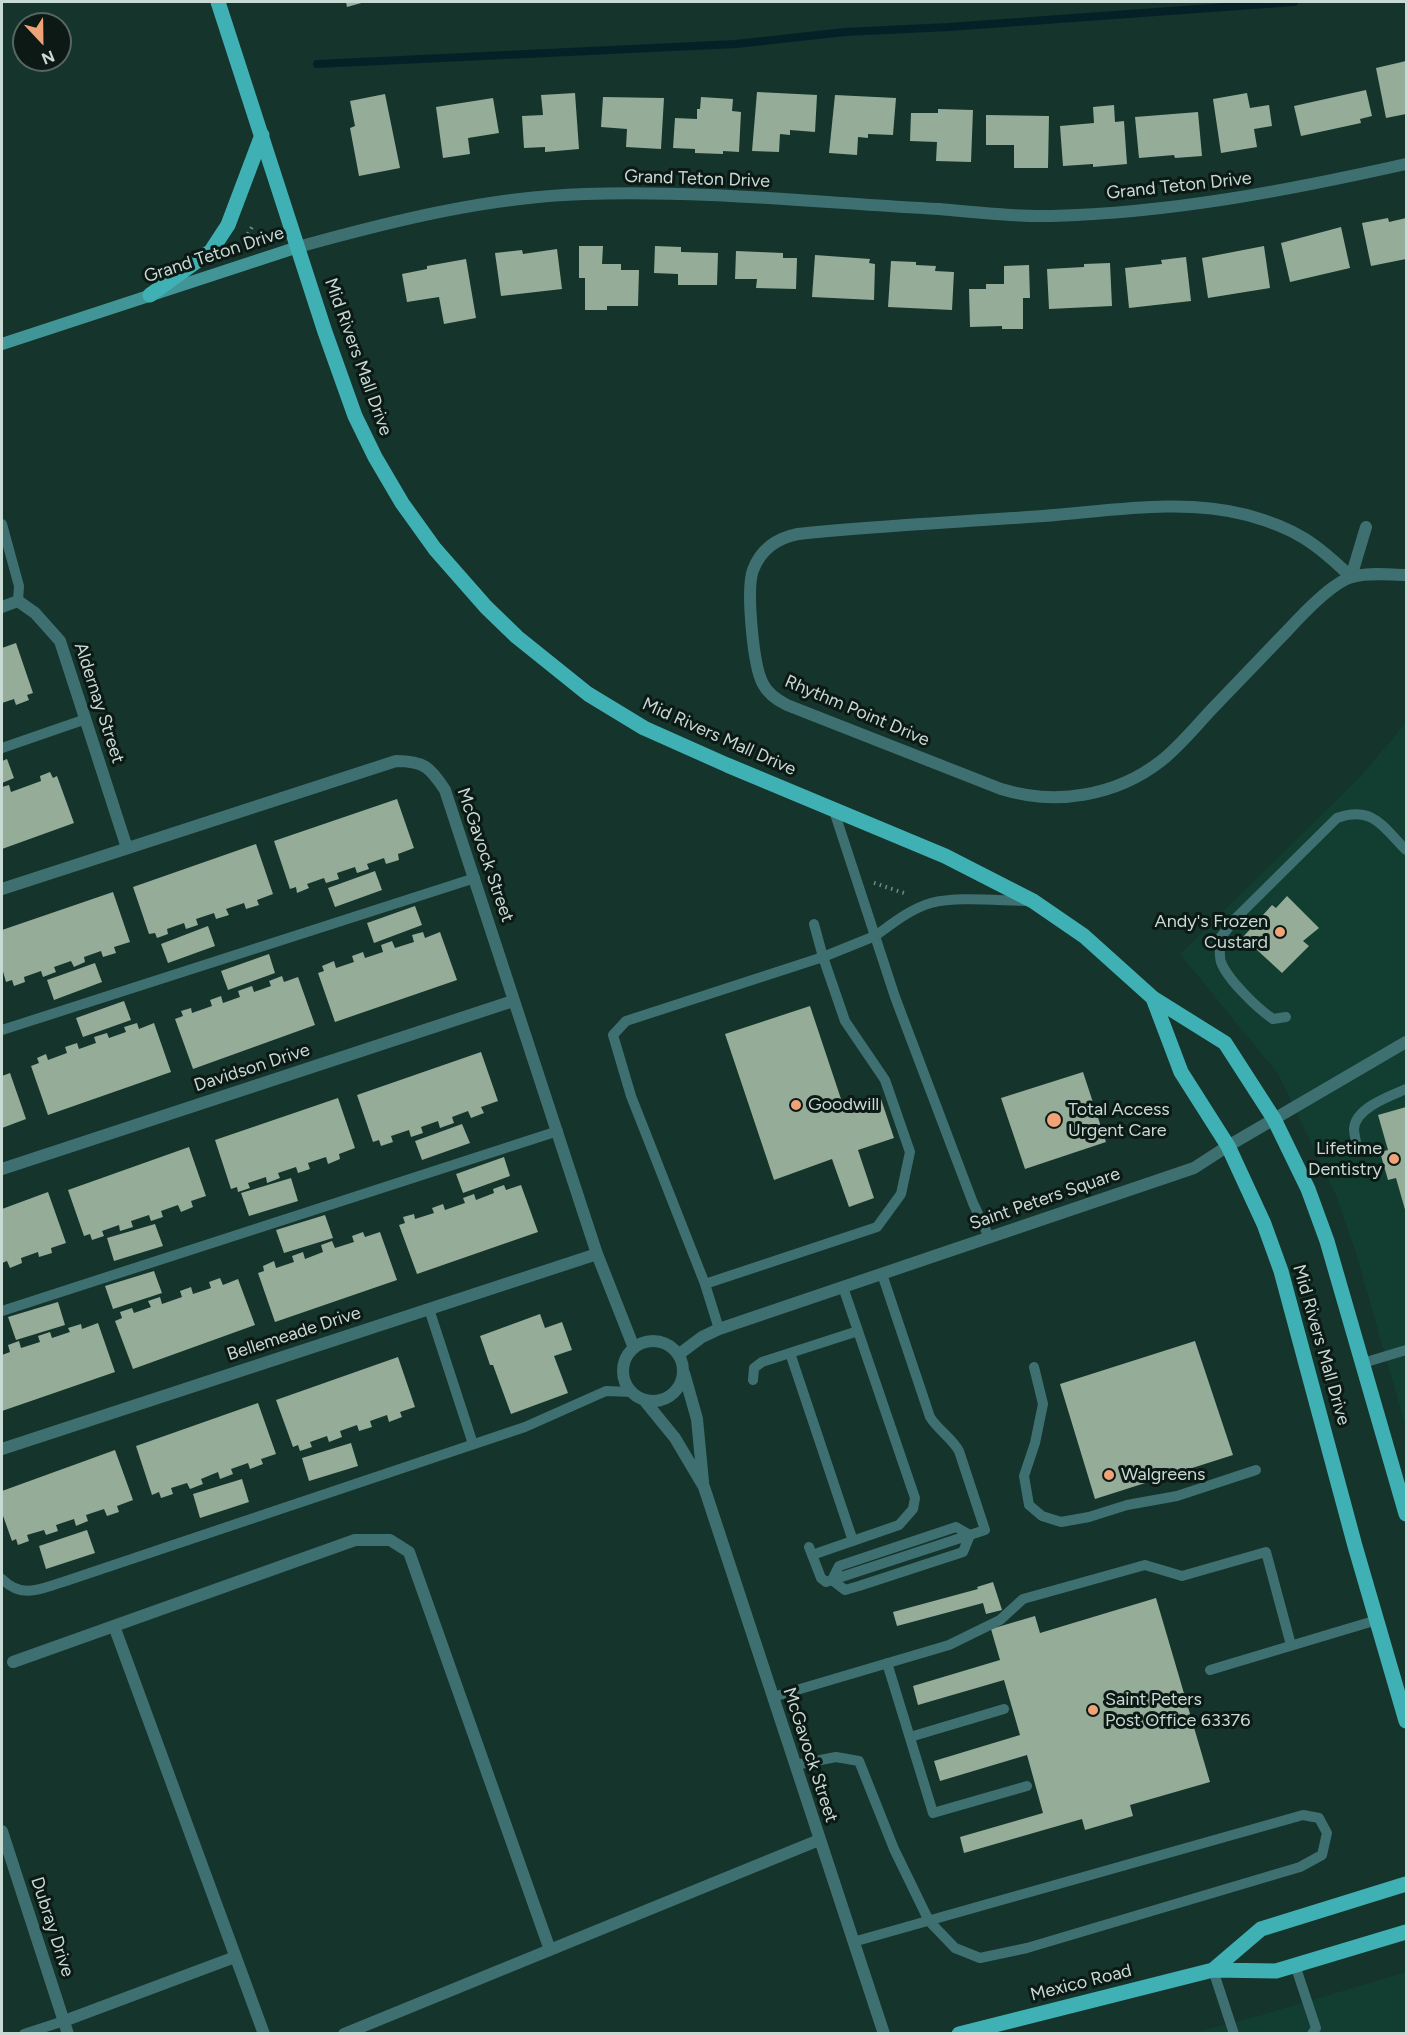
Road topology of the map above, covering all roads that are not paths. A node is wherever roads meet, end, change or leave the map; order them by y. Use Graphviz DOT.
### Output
graph roads {
  1 [pos="218,2"];
  2 [pos="262,135"];
  3 [pos="1407,164"];
  4 [pos="298,247"];
  5 [pos="150,295"];
  6 [pos="2,344"];
  7 [pos="2,524"];
  8 [pos="1366,527"];
  9 [pos="1407,575"];
  10 [pos="1351,577"];
  11 [pos="18,601"];
  12 [pos="2,607"];
  13 [pos="86,719"];
  14 [pos="2,747"];
  15 [pos="833,808"];
  16 [pos="127,848"];
  17 [pos="1407,850"];
  18 [pos="475,878"];
  19 [pos="2,889"];
  20 [pos="1033,901"];
  21 [pos="814,924"];
  22 [pos="875,936"];
  23 [pos="823,957"];
  24 [pos="1153,998"];
  25 [pos="513,1001"];
  26 [pos="1286,1017"];
  27 [pos="2,1030"];
  28 [pos="1407,1042"];
  29 [pos="1407,1089"];
  30 [pos="1274,1119"];
  31 [pos="558,1131"];
  32 [pos="1356,1144"];
  33 [pos="1228,1146"];
  34 [pos="2,1169"];
  35 [pos="989,1237"];
  36 [pos="597,1254"];
  37 [pos="882,1274"];
  38 [pos="705,1284"];
  39 [pos="843,1287"];
  40 [pos="429,1309"];
  41 [pos="2,1311"];
  42 [pos="719,1329"];
  43 [pos="858,1331"];
  44 [pos="634,1348"];
  45 [pos="1407,1350"];
  46 [pos="790,1353"];
  47 [pos="678,1355"];
  48 [pos="1363,1363"];
  49 [pos="1034,1367"];
  50 [pos="682,1368"];
  51 [pos="753,1380"];
  52 [pos="632,1392"];
  53 [pos="644,1400"];
  54 [pos="473,1444"];
  55 [pos="2,1449"];
  56 [pos="1256,1470"];
  57 [pos="704,1487"];
  58 [pos="1407,1514"];
  59 [pos="970,1535"];
  60 [pos="853,1541"];
  61 [pos="2,1579"];
  62 [pos="832,1580"];
  63 [pos="1377,1620"];
  64 [pos="114,1626"];
  65 [pos="1292,1645"];
  66 [pos="13,1662"];
  67 [pos="886,1664"];
  68 [pos="1210,1670"];
  69 [pos="773,1697"];
  70 [pos="1004,1709"];
  71 [pos="1407,1721"];
  72 [pos="910,1737"];
  73 [pos="795,1765"];
  74 [pos="1027,1786"];
  75 [pos="2,1831"];
  76 [pos="819,1840"];
  77 [pos="1407,1884"];
  78 [pos="929,1922"];
  79 [pos="1407,1932"];
  80 [pos="853,1942"];
  81 [pos="550,1950"];
  82 [pos="235,1957"];
  83 [pos="1295,1965"];
  84 [pos="1213,1970"];
  85 [pos="64,2021"];
  86 [pos="1314,2031"];
  87 [pos="24,2034"];
  88 [pos="68,2034"];
  89 [pos="264,2034"];
  90 [pos="344,2034"];
  91 [pos="884,2034"];
  92 [pos="958,2034"];
  93 [pos="1234,2034"];
  1 -- 2 [label="main road, Mid Rivers Mall Drive"];
  2 -- 4 [label="main road, Mid Rivers Mall Drive"];
  2 -- 5 [label="main road"];
  3 -- 4 [label="street, Grand Teton Drive"];
  4 -- 5 [label="street, Grand Teton Drive"];
  4 -- 15 [label="main road, Mid Rivers Mall Drive"];
  5 -- 6 [label="street, Grand Teton Drive"];
  7 -- 11 [label="lane"];
  8 -- 10 [label="street"];
  9 -- 10 [label="street"];
  10 -- 10 [label="street, Rhythm Point Drive"];
  11 -- 12 [label="street"];
  11 -- 13 [label="street, Aldernay Street"];
  13 -- 14 [label="lane"];
  13 -- 16 [label="street, Aldernay Street"];
  15 -- 20 [label="main road, Mid Rivers Mall Drive"];
  15 -- 22 [label="lane"];
  16 -- 18 [label="street, McGavock Street"];
  16 -- 19 [label="street, McGavock Street"];
  17 -- 26 [label="lane"];
  18 -- 25 [label="street, McGavock Street"];
  18 -- 27 [label="lane"];
  20 -- 22 [label="lane"];
  20 -- 24 [label="main road, Mid Rivers Mall Drive"];
  21 -- 23 [label="lane"];
  22 -- 23 [label="lane"];
  22 -- 35 [label="lane"];
  23 -- 38 [label="lane"];
  23 -- 38 [label="lane"];
  24 -- 30 [label="main road, Mid Rivers Mall Drive"];
  24 -- 33 [label="main road, Mid Rivers Mall Drive"];
  25 -- 31 [label="street, McGavock Street"];
  25 -- 34 [label="street, Davidson Drive"];
  28 -- 30 [label="street, Saint Peters Square"];
  29 -- 32 [label="lane"];
  30 -- 33 [label="street, Saint Peters Square"];
  30 -- 48 [label="main road, Mid Rivers Mall Drive"];
  31 -- 36 [label="street, McGavock Street"];
  31 -- 41 [label="lane"];
  33 -- 35 [label="street, Saint Peters Square"];
  33 -- 63 [label="main road, Mid Rivers Mall Drive"];
  35 -- 37 [label="street, Saint Peters Square"];
  36 -- 40 [label="street, Bellemeade Drive"];
  36 -- 44 [label="street, McGavock Street"];
  37 -- 39 [label="street, Saint Peters Square"];
  37 -- 59 [label="lane"];
  38 -- 42 [label="lane"];
  39 -- 42 [label="street, Saint Peters Square"];
  39 -- 43 [label="lane"];
  40 -- 54 [label="lane"];
  40 -- 55 [label="street, Bellemeade Drive"];
  42 -- 47 [label="street, Saint Peters Square"];
  43 -- 46 [label="lane"];
  43 -- 60 [label="lane"];
  44 -- 47 [label="street"];
  44 -- 52 [label="street"];
  45 -- 48 [label="lane"];
  46 -- 51 [label="lane"];
  46 -- 60 [label="lane"];
  47 -- 50 [label="street"];
  48 -- 58 [label="main road, Mid Rivers Mall Drive"];
  49 -- 56 [label="lane"];
  50 -- 53 [label="street"];
  50 -- 57 [label="street, McGavock Street"];
  52 -- 53 [label="street"];
  52 -- 54 [label="lane"];
  53 -- 57 [label="street, McGavock Street"];
  54 -- 61 [label="lane"];
  57 -- 69 [label="street, McGavock Street"];
  59 -- 62 [label="lane"];
  59 -- 62 [label="lane"];
  60 -- 62 [label="lane"];
  63 -- 65 [label="lane"];
  63 -- 71 [label="main road, Mid Rivers Mall Drive"];
  64 -- 66 [label="street"];
  64 -- 81 [label="street"];
  64 -- 82 [label="street"];
  65 -- 67 [label="lane"];
  65 -- 68 [label="lane"];
  67 -- 69 [label="lane"];
  67 -- 72 [label="lane"];
  69 -- 73 [label="street, McGavock Street"];
  70 -- 72 [label="lane"];
  72 -- 74 [label="lane"];
  73 -- 76 [label="street, McGavock Street"];
  73 -- 78 [label="lane"];
  75 -- 85 [label="street, Dubray Drive"];
  76 -- 80 [label="street, McGavock Street"];
  76 -- 81 [label="street"];
  77 -- 84 [label="main road, Mexico Road"];
  78 -- 78 [label="lane"];
  78 -- 80 [label="lane"];
  79 -- 83 [label="main road, Mexico Road"];
  80 -- 91 [label="street, McGavock Street"];
  81 -- 90 [label="street"];
  82 -- 85 [label="street"];
  82 -- 89 [label="street"];
  83 -- 84 [label="main road, Mexico Road"];
  83 -- 86 [label="lane"];
  84 -- 92 [label="main road, Mexico Road"];
  84 -- 93 [label="lane"];
  85 -- 87 [label="lane"];
  85 -- 88 [label="street, Dubray Drive"];
}
